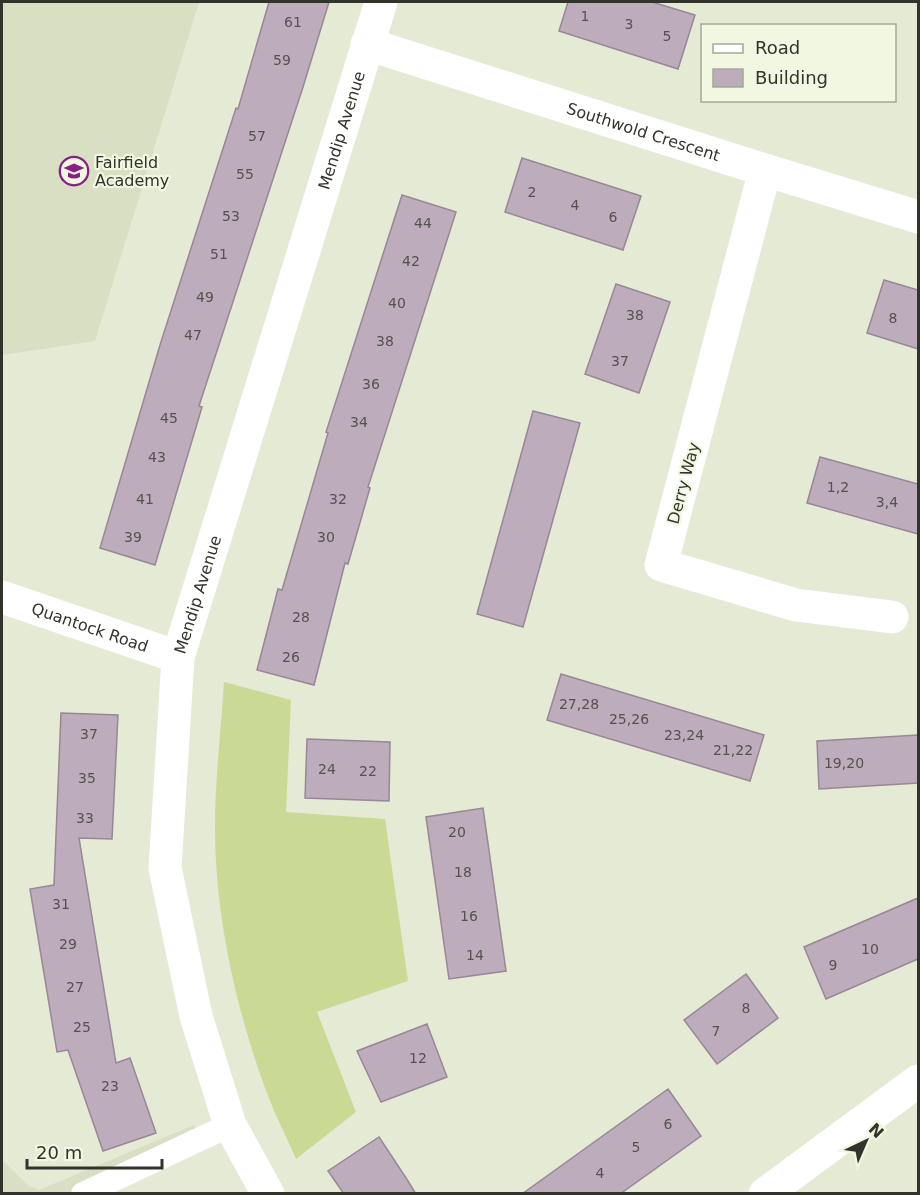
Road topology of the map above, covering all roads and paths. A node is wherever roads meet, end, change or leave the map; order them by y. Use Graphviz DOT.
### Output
graph roads {
  1 [pos="381,2"];
  2 [pos="367,44"];
  3 [pos="765,170"];
  4 [pos="918,217"];
  5 [pos="2,597"];
  6 [pos="892,617"];
  7 [pos="178,657"];
  8 [pos="918,1081"];
  9 [pos="230,1125"];
  10 [pos="83,1194"];
  11 [pos="268,1194"];
  12 [pos="765,1194"];
  1 -- 2 [label="street, Mendip Avenue"];
  2 -- 3 [label="street, Southwold Crescent"];
  2 -- 7 [label="street, Mendip Avenue"];
  3 -- 4 [label="street, Southwold Crescent"];
  3 -- 6 [label="street, Derry Way"];
  5 -- 7 [label="street, Quantock Road"];
  7 -- 9 [label="street, Mendip Avenue"];
  8 -- 12 [label="street"];
  9 -- 10 [label="lane"];
  9 -- 11 [label="street, Mendip Avenue"];
}
